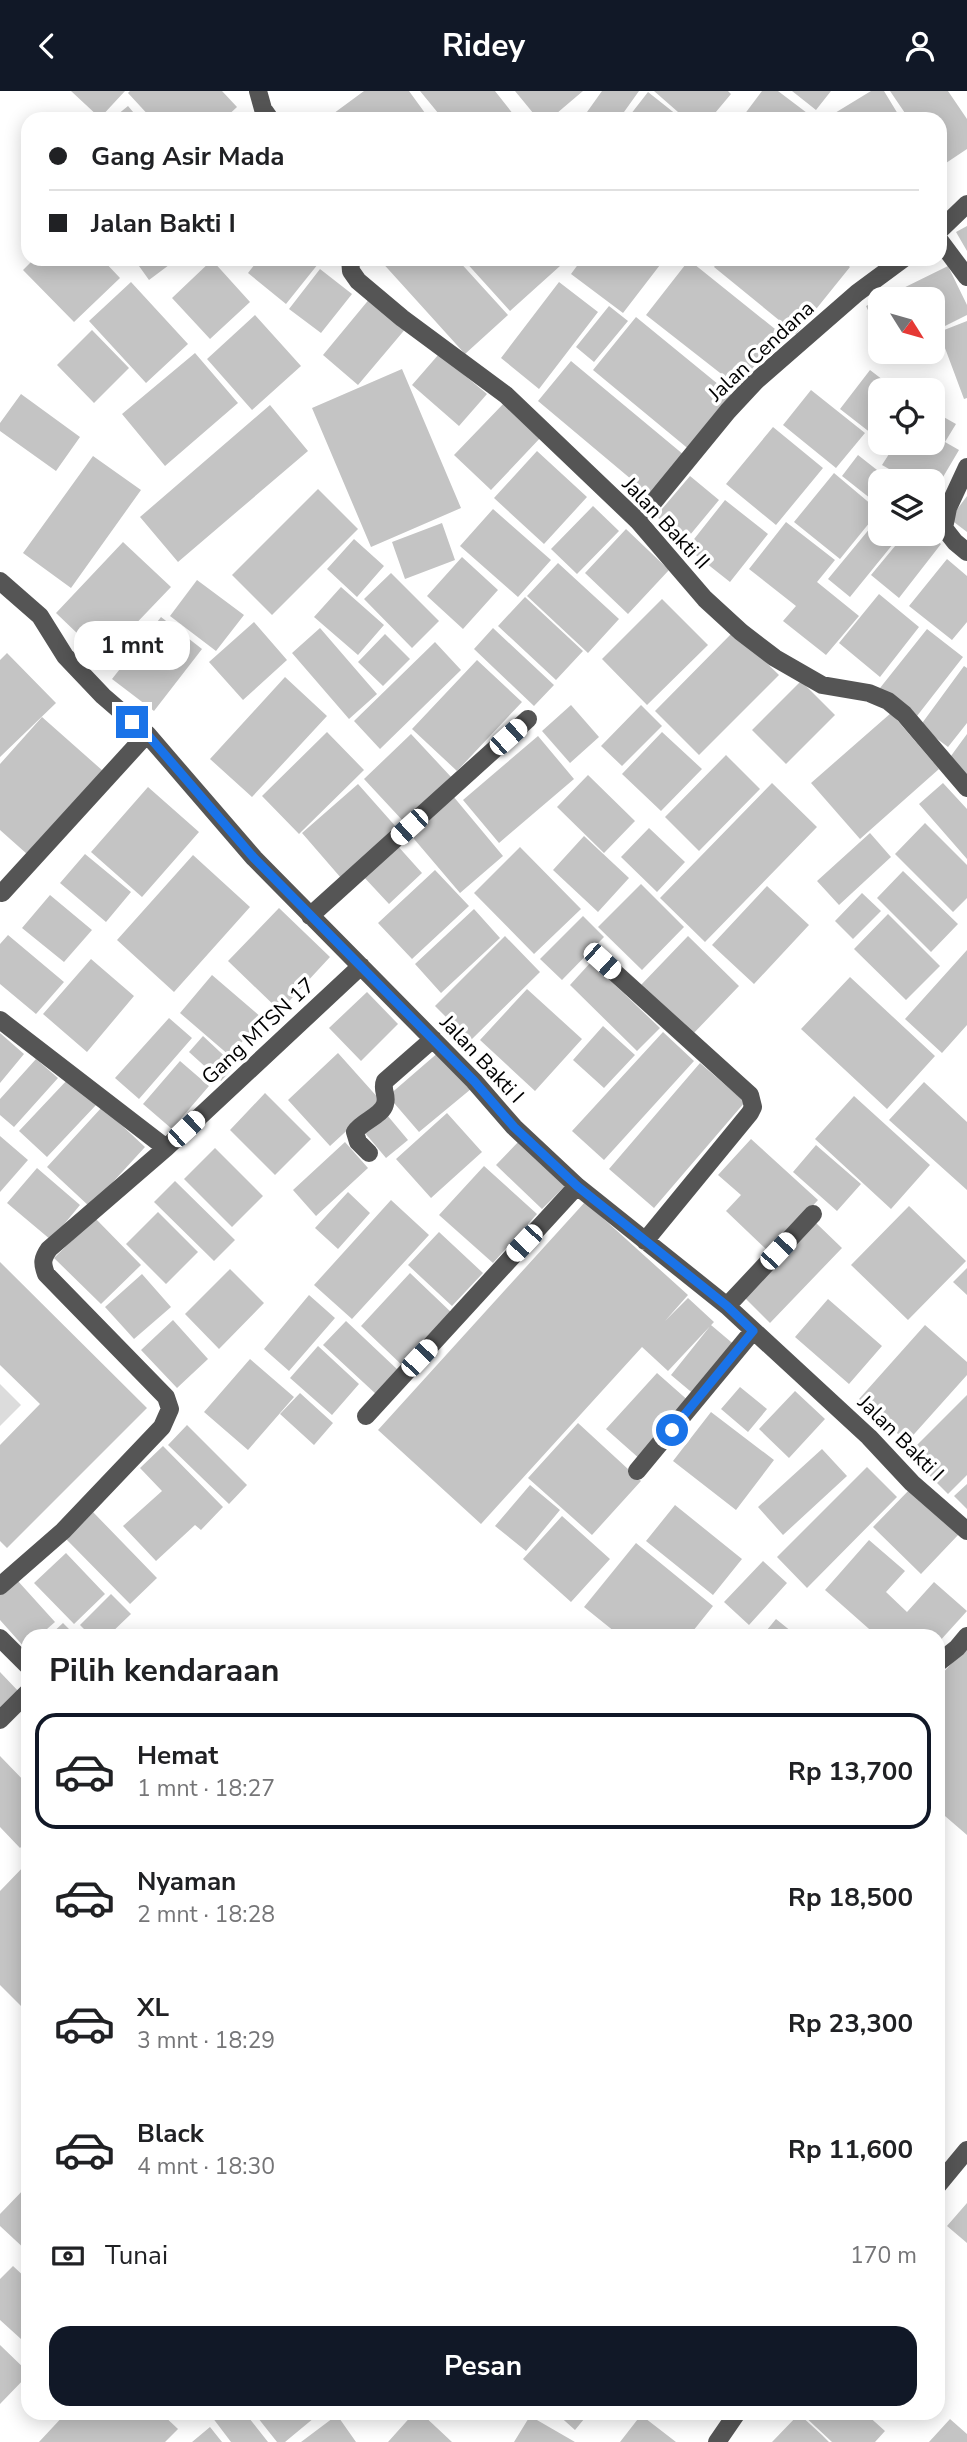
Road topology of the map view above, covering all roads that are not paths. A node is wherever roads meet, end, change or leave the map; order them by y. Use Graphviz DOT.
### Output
graph roads {
  1 [pos="258,91"];
  2 [pos="261,112"];
  3 [pos="967,204"];
  4 [pos="947,223"];
  5 [pos="947,250"];
  6 [pos="351,266"];
  7 [pos="894,266"];
  8 [pos="967,277"];
  9 [pos="967,467"];
  10 [pos="638,521"];
  11 [pos="967,552"];
  12 [pos="0,581"];
  13 [pos="528,719"];
  14 [pos="147,734"];
  15 [pos="967,788"];
  16 [pos="2,893"];
  17 [pos="310,916"];
  18 [pos="602,961"];
  19 [pos="361,966"];
  20 [pos="0,1020"];
  21 [pos="433,1039"];
  22 [pos="166,1148"];
  23 [pos="369,1153"];
  24 [pos="577,1186"];
  25 [pos="813,1214"];
  26 [pos="645,1241"];
  27 [pos="727,1306"];
  28 [pos="753,1331"];
  29 [pos="366,1416"];
  30 [pos="637,1471"];
  31 [pos="967,1531"];
  32 [pos="0,1586"];
  33 [pos="967,1636"];
  34 [pos="0,1638"];
  35 [pos="945,1657"];
  36 [pos="21,1659"];
  37 [pos="21,1699"];
  38 [pos="0,1720"];
  39 [pos="967,2150"];
  40 [pos="945,2177"];
  41 [pos="732,2420"];
  42 [pos="717,2442"];
  1 -- 2 [label="street"];
  3 -- 4 [label="street"];
  5 -- 8 [label="street"];
  6 -- 10 [label="street, Jalan Bakti II"];
  7 -- 10 [label="street, Jalan Cendana"];
  9 -- 11 [label="street"];
  10 -- 15 [label="street, Jalan Bakti II"];
  12 -- 14 [label="street, Jalan Bakti I"];
  13 -- 17 [label="street"];
  14 -- 16 [label="street"];
  14 -- 17 [label="street, Jalan Bakti I"];
  17 -- 19 [label="street, Jalan Bakti I"];
  18 -- 26 [label="street"];
  19 -- 21 [label="street, Jalan Bakti I"];
  19 -- 22 [label="street, Gang MTSN 17"];
  20 -- 22 [label="street"];
  21 -- 23 [label="street"];
  21 -- 24 [label="street, Jalan Bakti I"];
  22 -- 32 [label="street, Gang MTSN 17"];
  24 -- 26 [label="street, Jalan Bakti I"];
  24 -- 29 [label="street"];
  25 -- 27 [label="street"];
  26 -- 27 [label="street, Jalan Bakti I"];
  27 -- 28 [label="street, Jalan Bakti I"];
  28 -- 30 [label="street"];
  28 -- 31 [label="street, Jalan Bakti I"];
  33 -- 35 [label="street"];
  34 -- 36 [label="street"];
  37 -- 38 [label="street"];
  39 -- 40 [label="street"];
  41 -- 42 [label="street"];
}
